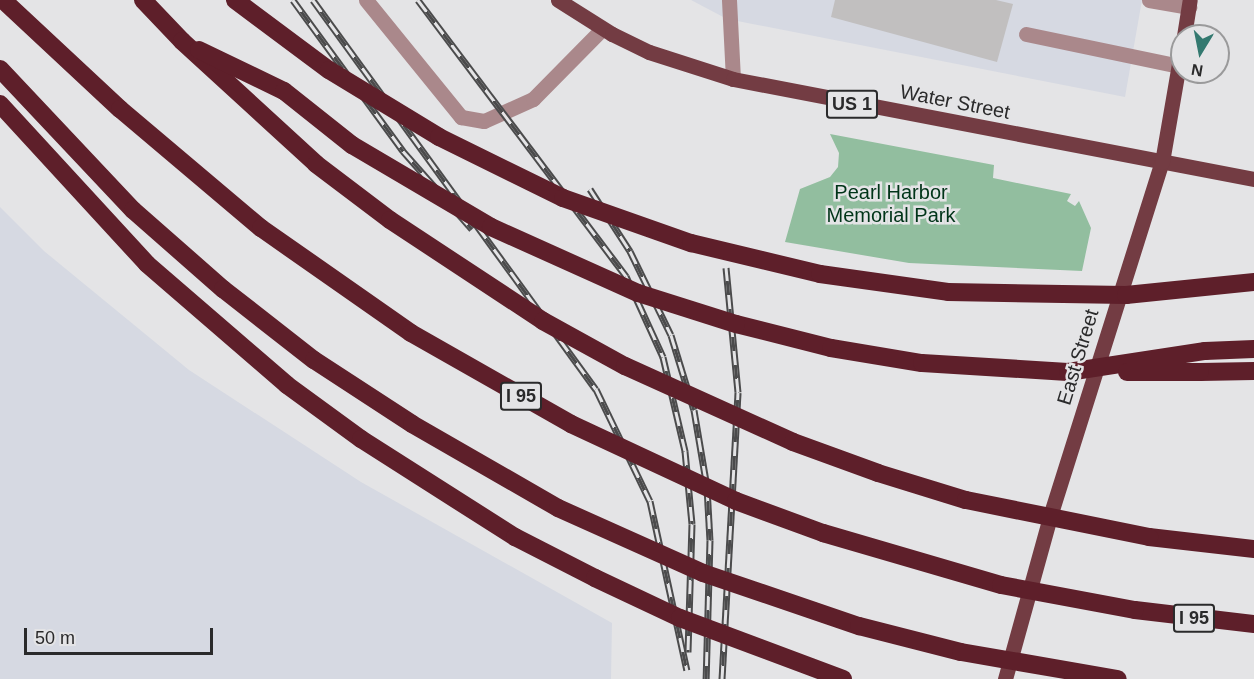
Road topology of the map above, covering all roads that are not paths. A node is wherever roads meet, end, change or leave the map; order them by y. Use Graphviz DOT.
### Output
graph roads {
  1 [pos="3,0"];
  2 [pos="143,0"];
  3 [pos="235,0"];
  4 [pos="366,0"];
  5 [pos="558,0"];
  6 [pos="729,0"];
  7 [pos="1149,0"];
  8 [pos="1190,3"];
  9 [pos="1186,24"];
  10 [pos="602,28"];
  11 [pos="1026,34"];
  12 [pos="182,42"];
  13 [pos="1170,64"];
  14 [pos="0,69"];
  15 [pos="733,79"];
  16 [pos="1176,84"];
  17 [pos="0,104"];
  18 [pos="1162,162"];
  19 [pos="1254,179"];
  20 [pos="1254,282"];
  21 [pos="1254,350"];
  22 [pos="1254,371"];
  23 [pos="1068,372"];
  24 [pos="1254,549"];
  25 [pos="1254,624"];
  26 [pos="843,679"];
  27 [pos="1005,679"];
  28 [pos="1119,679"];
  1 -- 25 [label="highway, I 95, bridge"];
  2 -- 12 [label="highway"];
  3 -- 20 [label="highway, bridge"];
  4 -- 10 [label="lane"];
  5 -- 10 [label="main road, Water Street / US 1"];
  6 -- 15 [label="lane"];
  7 -- 8 [label="lane"];
  8 -- 9 [label="main road"];
  10 -- 15 [label="main road, Water Street / US 1"];
  11 -- 13 [label="lane"];
  12 -- 23 [label="highway, bridge"];
  12 -- 24 [label="highway, bridge"];
  14 -- 28 [label="highway, bridge"];
  15 -- 18 [label="main road, Water Street / US 1"];
  16 -- 18 [label="main road, East Street"];
  17 -- 26 [label="highway, bridge"];
  18 -- 19 [label="main road, Water Street / US 1"];
  18 -- 27 [label="main road, East Street"];
  21 -- 23 [label="highway, bridge"];
  22 -- 23 [label="highway, bridge"];
}
